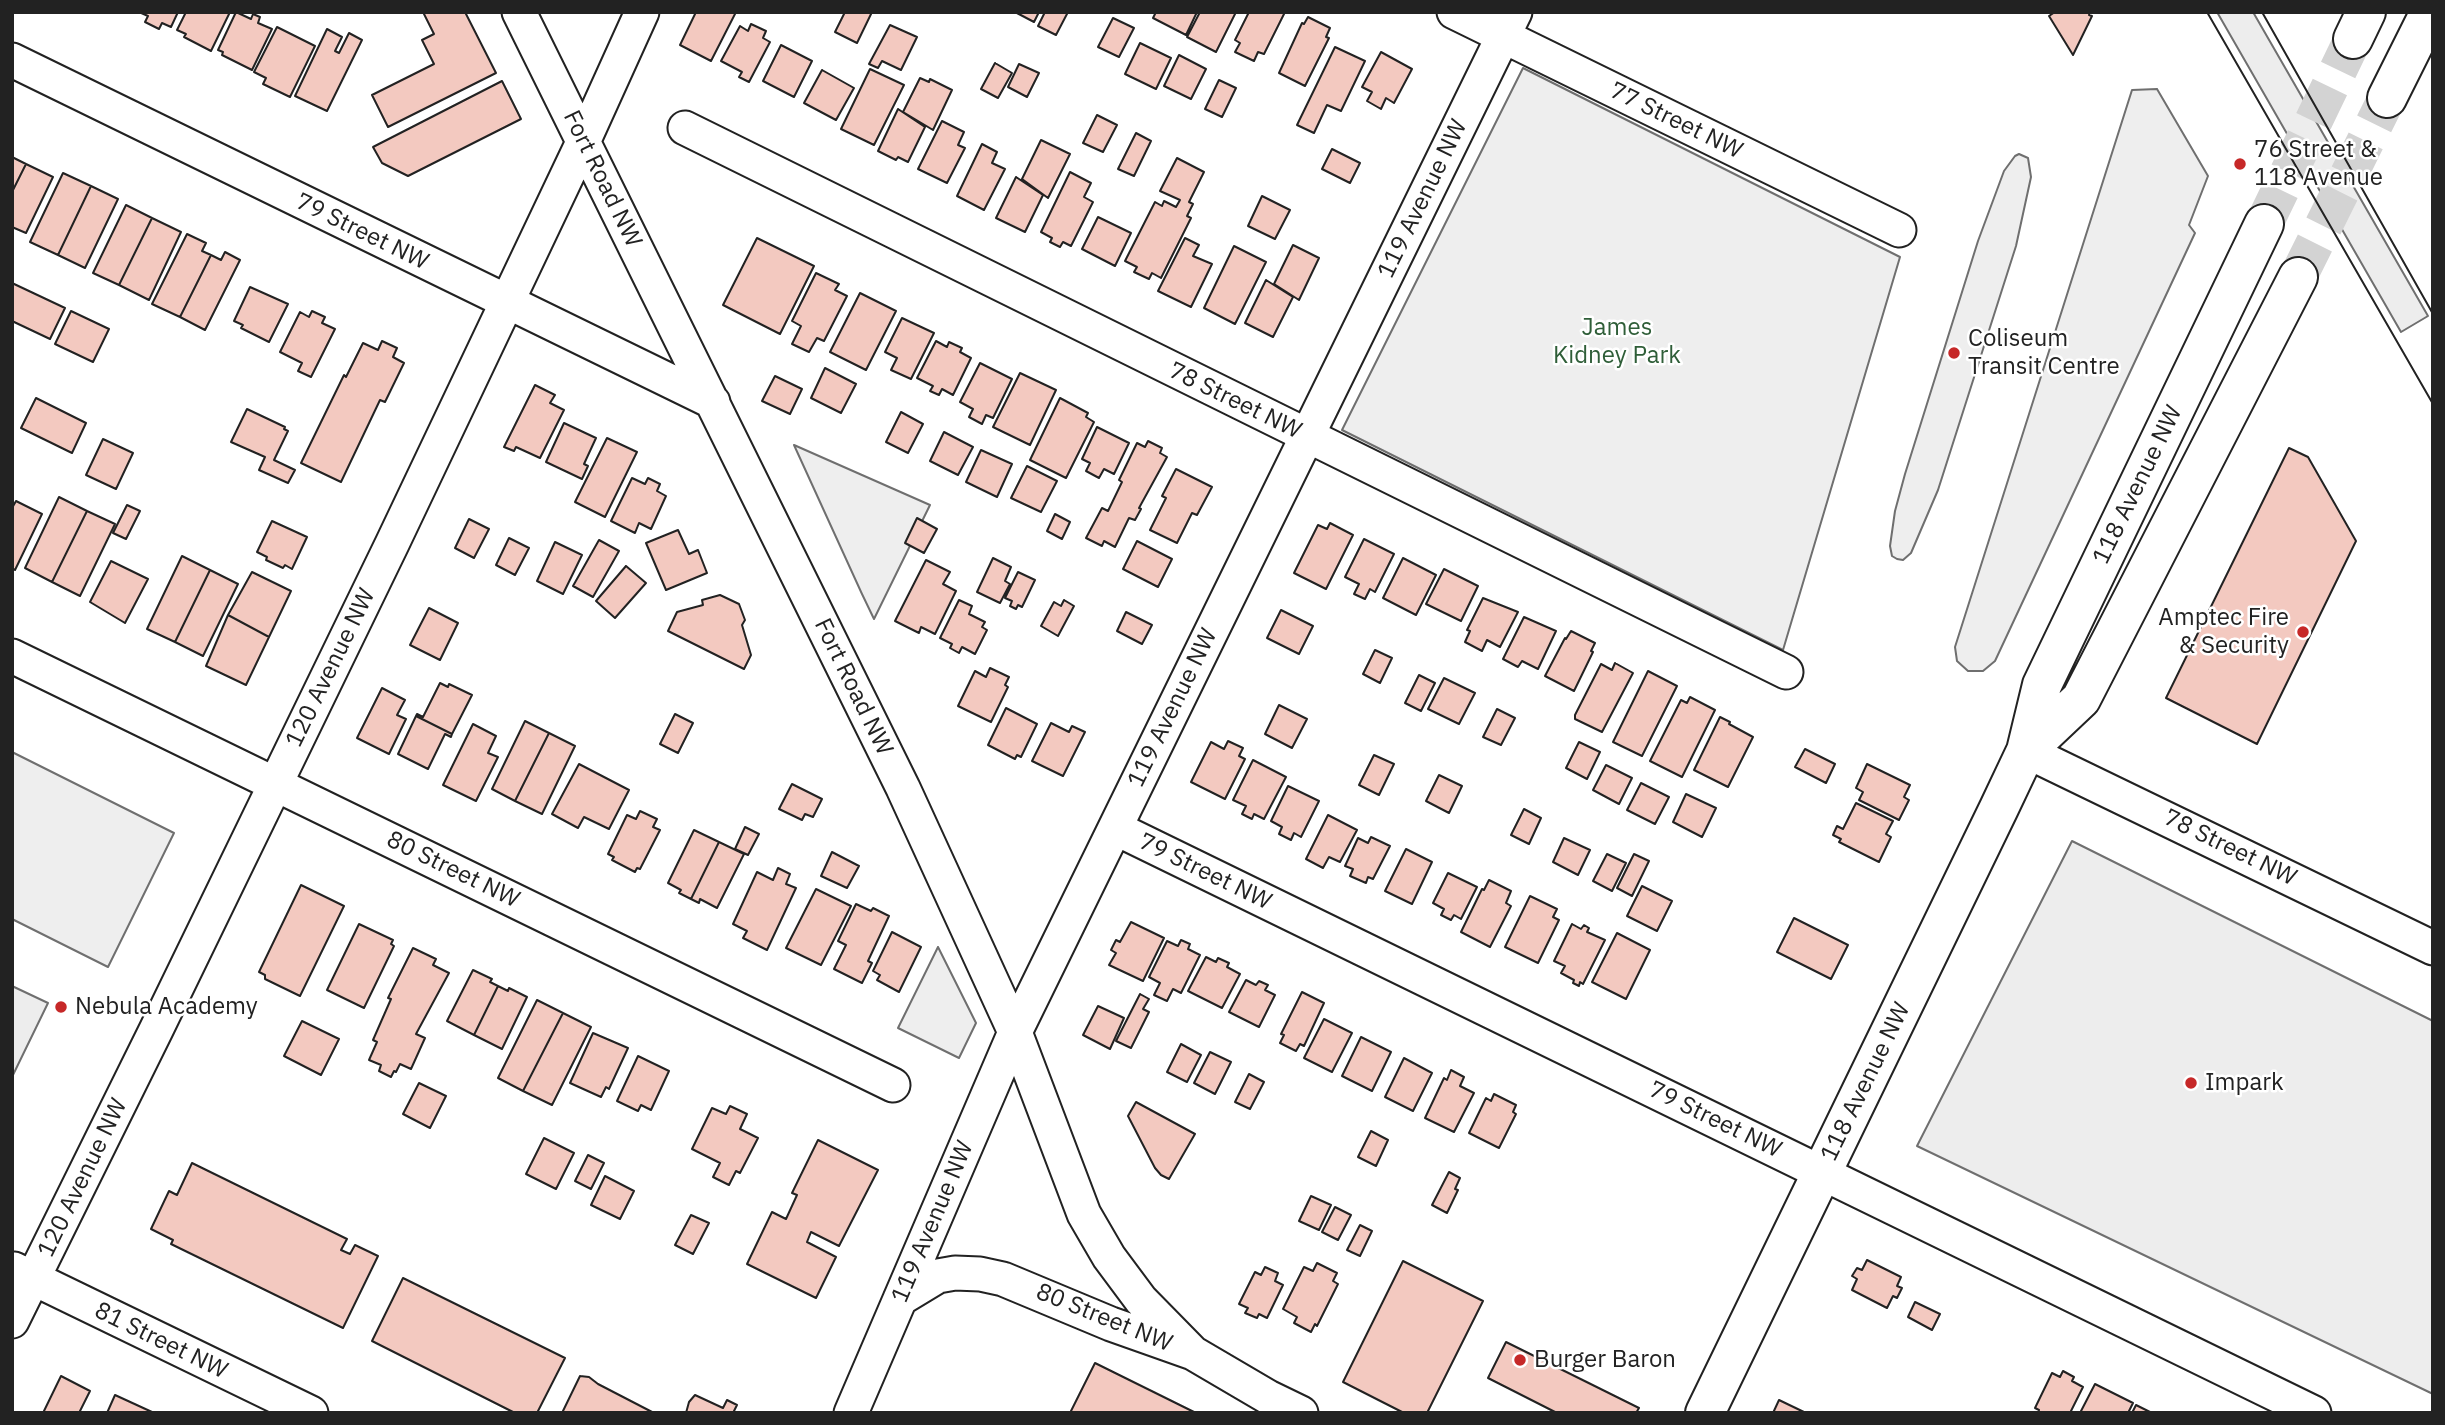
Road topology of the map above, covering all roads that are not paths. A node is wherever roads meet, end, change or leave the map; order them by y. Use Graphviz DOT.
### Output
graph roads {
  1 [pos="519,12"];
  2 [pos="642,12"];
  3 [pos="1454,12"];
  4 [pos="2430,12"];
  5 [pos="1509,24"];
  6 [pos="12,60"];
  7 [pos="2388,98"];
  8 [pos="685,128"];
  9 [pos="584,141"];
  10 [pos="2264,224"];
  11 [pos="1899,230"];
  12 [pos="2298,277"];
  13 [pos="506,302"];
  14 [pos="713,402"];
  15 [pos="1307,437"];
  16 [pos="12,656"];
  17 [pos="1786,672"];
  18 [pos="2026,751"];
  19 [pos="275,784"];
  20 [pos="1115,828"];
  21 [pos="2433,948"];
  22 [pos="1015,1032"];
  23 [pos="893,1084"];
  24 [pos="1822,1172"];
  25 [pos="23,1273"];
  26 [pos="900,1299"];
  27 [pos="12,1321"];
  28 [pos="1193,1353"];
  29 [pos="311,1413"];
  30 [pos="851,1413"];
  31 [pos="1301,1413"];
  32 [pos="1704,1413"];
  33 [pos="2314,1413"];
  1 -- 9 [label="street, Fort Road NW"];
  2 -- 9 [label="street, 120 Avenue NW"];
  3 -- 5 [label="street, 77 Street NW"];
  4 -- 7 [label="main road"];
  5 -- 11 [label="street, 77 Street NW"];
  5 -- 15 [label="street, 119 Avenue NW"];
  6 -- 13 [label="street, 79 Street NW"];
  8 -- 15 [label="street, 78 Street NW"];
  9 -- 13 [label="street, 120 Avenue NW"];
  9 -- 14 [label="street, Fort Road NW"];
  10 -- 18 [label="main road, 118 Avenue NW"];
  12 -- 18 [label="main road, 118 Avenue NW"];
  13 -- 14 [label="street, 79 Street NW"];
  13 -- 19 [label="street, 120 Avenue NW"];
  14 -- 22 [label="street, Fort Road NW"];
  15 -- 17 [label="street, 78 Street NW"];
  15 -- 20 [label="street, 119 Avenue NW"];
  16 -- 19 [label="street, 80 Street NW"];
  18 -- 21 [label="street, 78 Street NW"];
  18 -- 24 [label="main road, 118 Avenue NW"];
  19 -- 23 [label="street, 80 Street NW"];
  19 -- 25 [label="street, 120 Avenue NW"];
  20 -- 22 [label="street, 119 Avenue NW"];
  20 -- 24 [label="street, 79 Street NW"];
  22 -- 26 [label="street, 119 Avenue NW"];
  22 -- 28 [label="street, Fort Road NW"];
  24 -- 32 [label="main road, 118 Avenue NW"];
  24 -- 33 [label="street, 79 Street NW"];
  25 -- 27 [label="street, 120 Avenue NW"];
  25 -- 29 [label="street, 81 Street NW"];
  26 -- 28 [label="street, 80 Street NW"];
  26 -- 30 [label="street, 119 Avenue NW"];
  28 -- 31 [label="street, 80 Street NW"];
}
